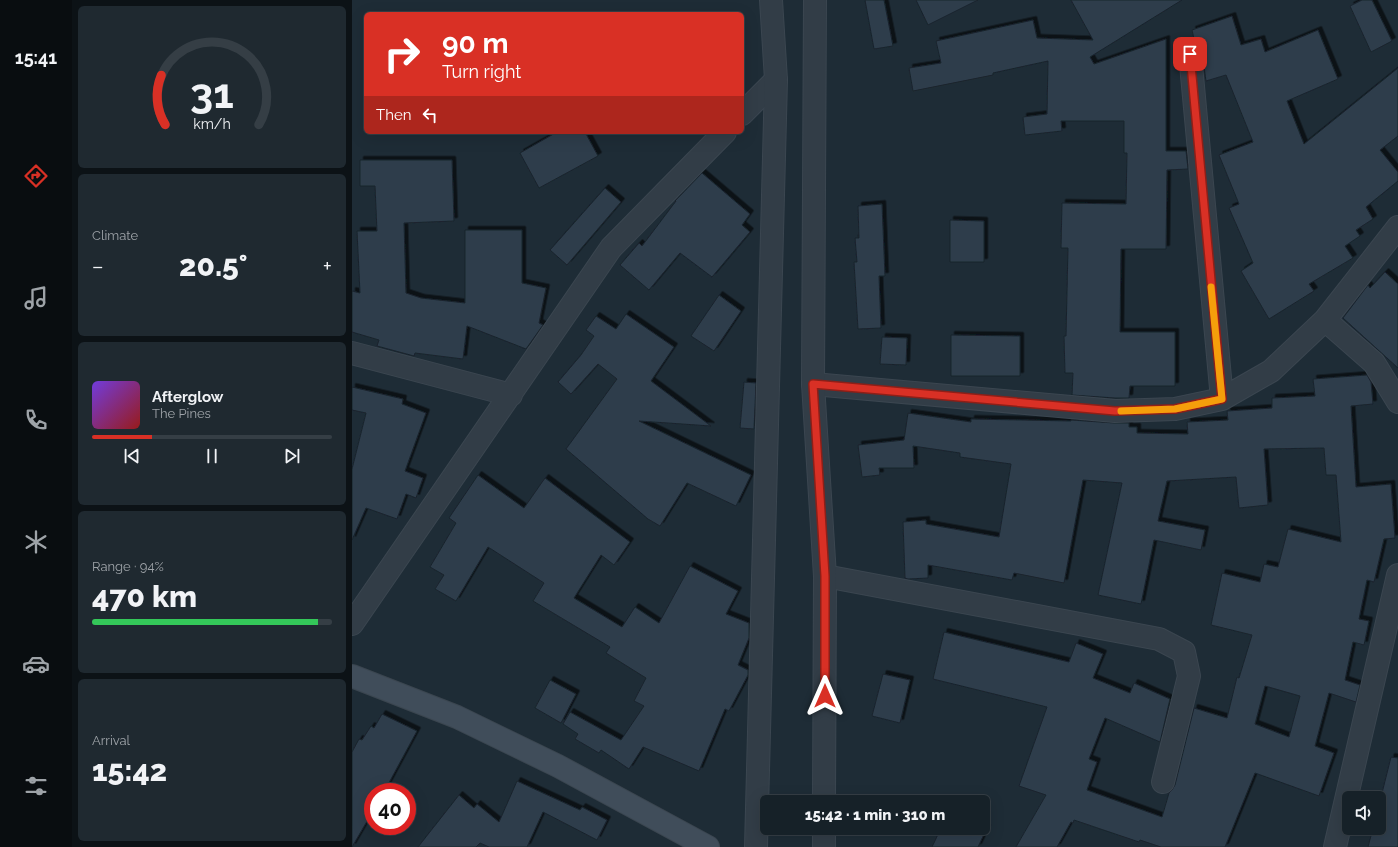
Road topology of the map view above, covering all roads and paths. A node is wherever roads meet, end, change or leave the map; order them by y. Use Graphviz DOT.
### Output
graph roads {
  1 [pos="772,0"];
  2 [pos="816,1"];
  3 [pos="1190,54"];
  4 [pos="776,80"];
  5 [pos="744,112"];
  6 [pos="723,134"];
  7 [pos="1398,227"];
  8 [pos="1325,320"];
  9 [pos="352,353"];
  10 [pos="813,384"];
  11 [pos="511,396"];
  12 [pos="1222,399"];
  13 [pos="1398,402"];
  14 [pos="1398,575"];
  15 [pos="825,576"];
  16 [pos="352,624"];
  17 [pos="352,676"];
  18 [pos="1163,782"];
  19 [pos="824,795"];
  20 [pos="824,835"];
  21 [pos="708,847"];
  22 [pos="756,847"];
  23 [pos="824,847"];
  24 [pos="1335,847"];
  1 -- 4 [label="street"];
  2 -- 10 [label="street"];
  3 -- 12 [label="street"];
  4 -- 5 [label="street"];
  4 -- 22 [label="street"];
  6 -- 11 [label="street"];
  7 -- 8 [label="street"];
  8 -- 12 [label="street"];
  8 -- 13 [label="street"];
  9 -- 11 [label="street"];
  10 -- 12 [label="street"];
  10 -- 15 [label="street"];
  11 -- 16 [label="street"];
  14 -- 24 [label="street"];
  15 -- 18 [label="street"];
  15 -- 19 [label="street"];
  17 -- 21 [label="main road"];
  20 -- 23 [label="street"];
}
